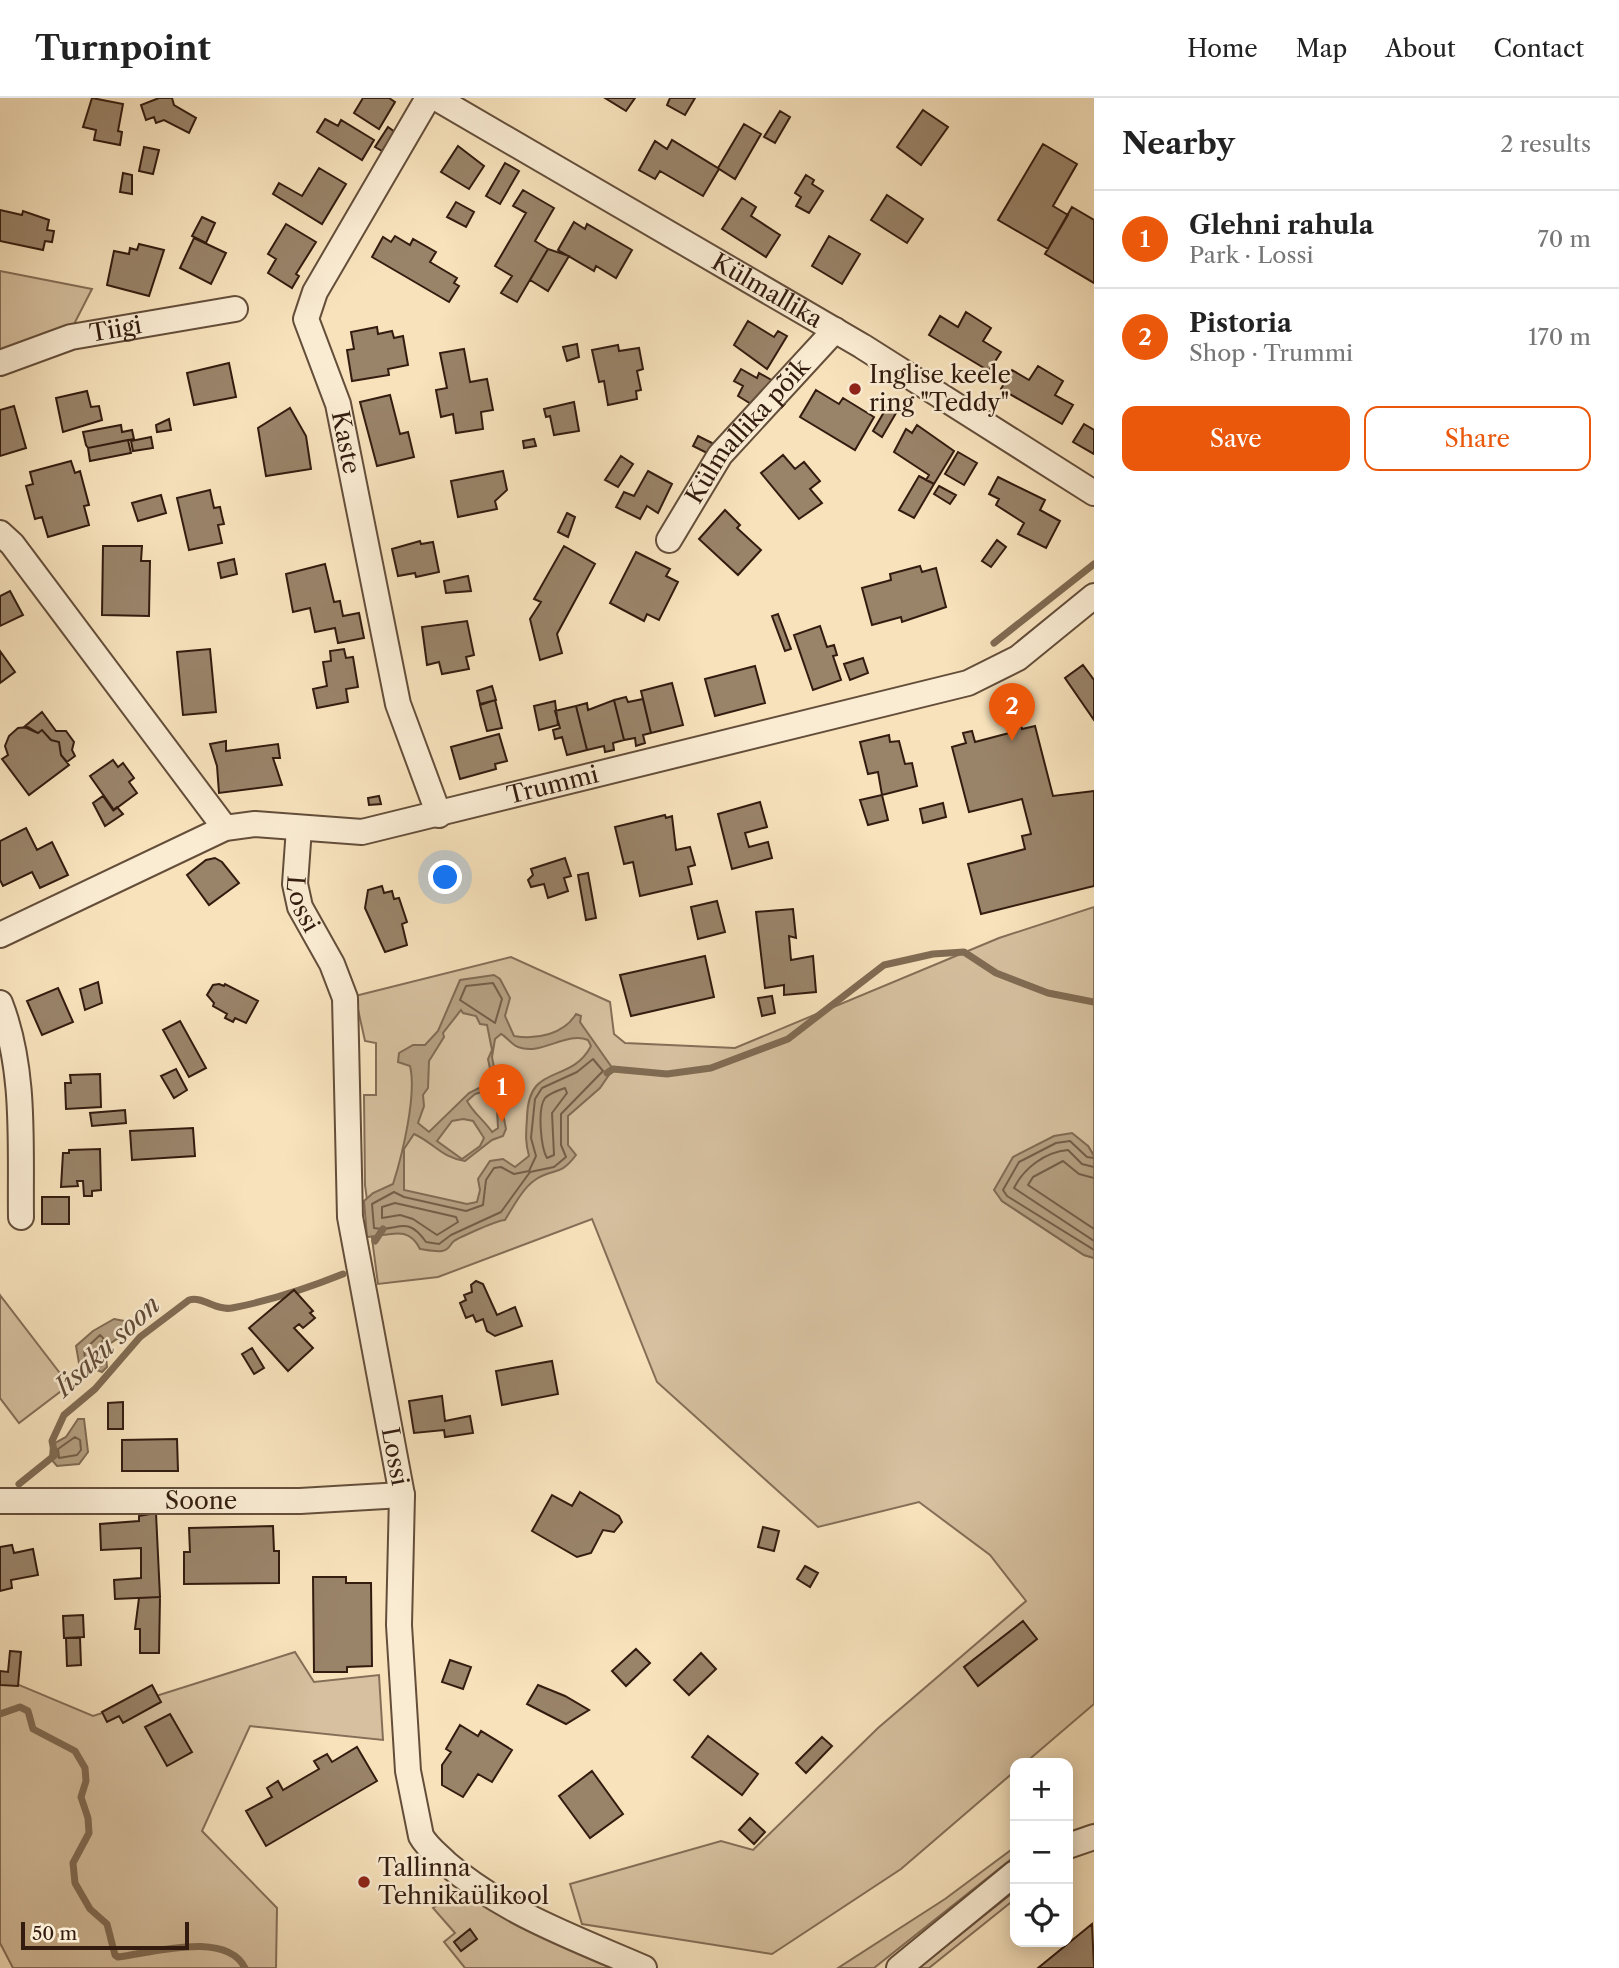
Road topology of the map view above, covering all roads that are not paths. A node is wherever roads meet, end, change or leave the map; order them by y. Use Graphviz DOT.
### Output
graph roads {
  1 [pos="428,98"];
  2 [pos="436,98"];
  3 [pos="236,309"];
  4 [pos="835,330"];
  5 [pos="0,363"];
  6 [pos="1094,493"];
  7 [pos="0,533"];
  8 [pos="669,540"];
  9 [pos="1094,596"];
  10 [pos="439,815"];
  11 [pos="225,828"];
  12 [pos="299,828"];
  13 [pos="0,935"];
  14 [pos="0,1003"];
  15 [pos="21,1217"];
  16 [pos="402,1495"];
  17 [pos="0,1500"];
  18 [pos="1094,1837"];
  19 [pos="1073,1844"];
  20 [pos="1010,1877"];
  21 [pos="644,1968"];
  22 [pos="900,1968"];
  1 -- 10 [label="street, Kaste"];
  2 -- 4 [label="street, Külmallika"];
  3 -- 5 [label="street, Tiigi"];
  4 -- 6 [label="street, Külmallika"];
  4 -- 8 [label="street, Külmallika põik"];
  7 -- 11 [label="street"];
  9 -- 10 [label="street, Trummi"];
  10 -- 12 [label="street, Trummi"];
  11 -- 12 [label="street, Trummi"];
  11 -- 13 [label="street, Trummi"];
  12 -- 16 [label="street, Lossi"];
  14 -- 15 [label="street"];
  16 -- 17 [label="street, Soone"];
  16 -- 21 [label="street, Lossi"];
  18 -- 19 [label="street"];
  20 -- 22 [label="street"];
}
